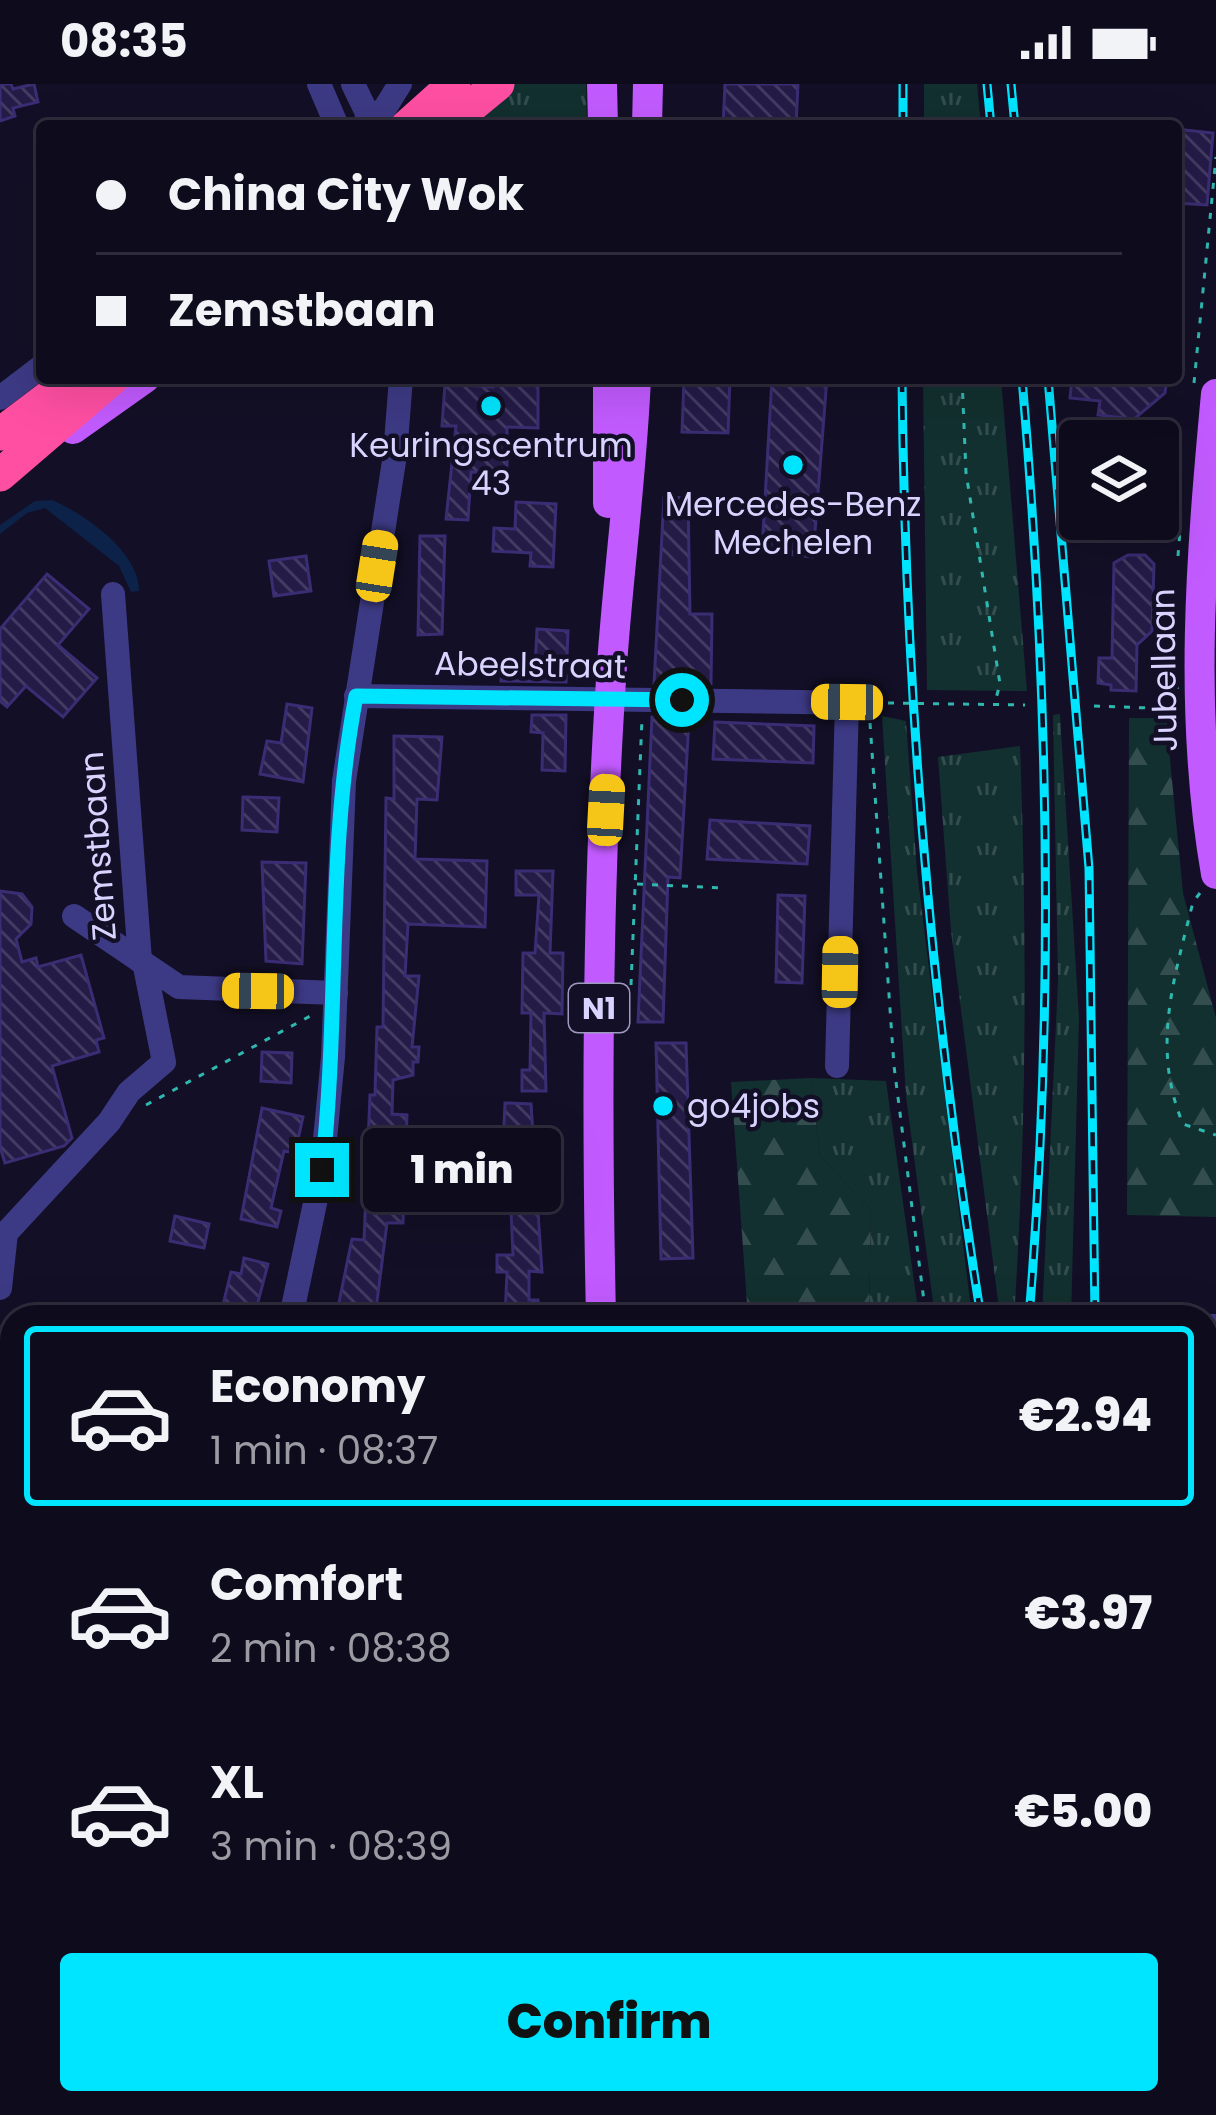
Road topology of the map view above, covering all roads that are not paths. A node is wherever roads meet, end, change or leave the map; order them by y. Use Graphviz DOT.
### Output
graph roads {
  1 [pos="319,84"];
  2 [pos="353,84"];
  3 [pos="400,84"];
  4 [pos="498,84"];
  5 [pos="602,84"];
  6 [pos="648,84"];
  7 [pos="450,104"];
  8 [pos="364,118"];
  9 [pos="334,120"];
  10 [pos="419,120"];
  11 [pos="603,120"];
  12 [pos="647,120"];
  13 [pos="36,371"];
  14 [pos="69,384"];
  15 [pos="105,384"];
  16 [pos="134,384"];
  17 [pos="403,384"];
  18 [pos="609,384"];
  19 [pos="634,384"];
  20 [pos="1216,394"];
  21 [pos="0,398"];
  22 [pos="619,442"];
  23 [pos="9,455"];
  24 [pos="113,594"];
  25 [pos="356,696"];
  26 [pos="626,699"];
  27 [pos="1207,710"];
  28 [pos="1216,873"];
  29 [pos="74,916"];
  30 [pos="142,964"];
  31 [pos="336,999"];
  32 [pos="837,1066"];
  33 [pos="3,1233"];
  34 [pos="0,1288"];
  35 [pos="294,1305"];
  36 [pos="601,1305"];
  1 -- 9 [label="street"];
  2 -- 8 [label="street"];
  3 -- 8 [label="street"];
  4 -- 7 [label="highway"];
  5 -- 11 [label="main road"];
  6 -- 12 [label="main road"];
  7 -- 10 [label="highway"];
  13 -- 21 [label="street"];
  14 -- 23 [label="highway"];
  15 -- 23 [label="highway"];
  16 -- 23 [label="main road"];
  17 -- 25 [label="street"];
  18 -- 22 [label="main road, N1"];
  19 -- 22 [label="main road, N1"];
  20 -- 27 [label="main road, Jubellaan"];
  22 -- 26 [label="main road, N1"];
  24 -- 30 [label="street, Zemstbaan"];
  25 -- 26 [label="street, Abeelstraat"];
  25 -- 31 [label="street"];
  26 -- 32 [label="street, Abeelstraat"];
  26 -- 36 [label="main road, N1"];
  27 -- 28 [label="main road, Jubellaan"];
  29 -- 30 [label="street"];
  30 -- 31 [label="street, Zemstbaan"];
  30 -- 33 [label="street"];
  31 -- 35 [label="street"];
  33 -- 34 [label="street"];
}
